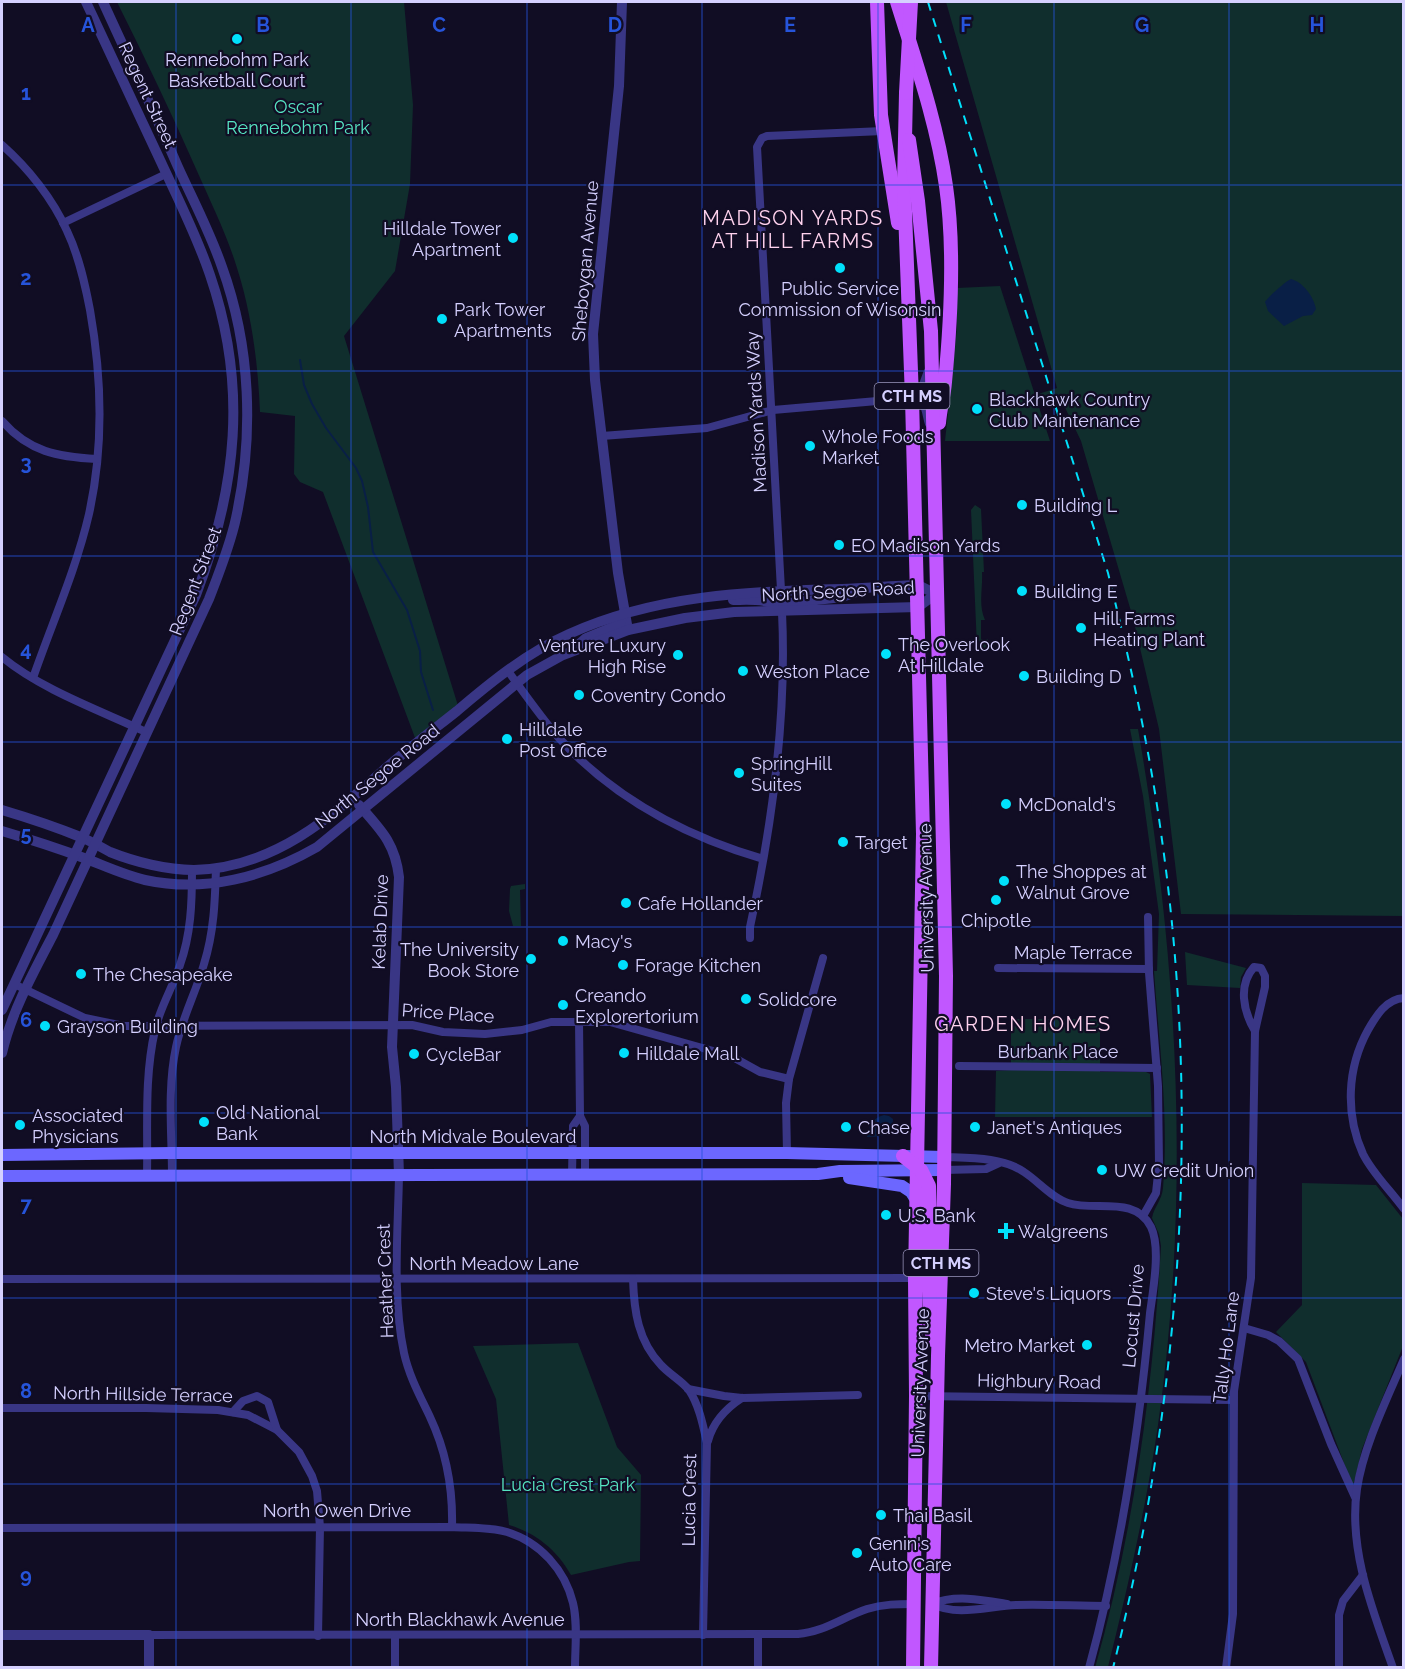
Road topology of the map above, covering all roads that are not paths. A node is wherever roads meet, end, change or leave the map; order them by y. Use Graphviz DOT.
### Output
graph roads {
  1 [pos="87,2"];
  2 [pos="103,2"];
  3 [pos="622,2"];
  4 [pos="877,2"];
  5 [pos="897,2"];
  6 [pos="911,2"];
  7 [pos="906,130"];
  8 [pos="883,131"];
  9 [pos="2,145"];
  10 [pos="179,169"];
  11 [pos="166,174"];
  12 [pos="63,223"];
  13 [pos="907,269"];
  14 [pos="932,351"];
  15 [pos="912,398"];
  16 [pos="773,410"];
  17 [pos="2,421"];
  18 [pos="602,436"];
  19 [pos="932,436"];
  20 [pos="97,459"];
  21 [pos="935,545"];
  22 [pos="918,585"];
  23 [pos="867,588"];
  24 [pos="781,590"];
  25 [pos="936,594"];
  26 [pos="698,599"];
  27 [pos="918,607"];
  28 [pos="624,612"];
  29 [pos="782,612"];
  30 [pos="628,630"];
  31 [pos="574,651"];
  32 [pos="2,657"];
  33 [pos="508,671"];
  34 [pos="33,678"];
  35 [pos="517,683"];
  36 [pos="134,726"];
  37 [pos="146,732"];
  38 [pos="353,798"];
  39 [pos="363,809"];
  40 [pos="2,810"];
  41 [pos="2,831"];
  42 [pos="81,837"];
  43 [pos="94,843"];
  44 [pos="73,854"];
  45 [pos="87,859"];
  46 [pos="763,859"];
  47 [pos="216,868"];
  48 [pos="192,870"];
  49 [pos="215,883"];
  50 [pos="192,884"];
  51 [pos="1148,917"];
  52 [pos="750,938"];
  53 [pos="823,958"];
  54 [pos="998,968"];
  55 [pos="1149,969"];
  56 [pos="14,984"];
  57 [pos="26,989"];
  58 [pos="1404,998"];
  59 [pos="2,1010"];
  60 [pos="579,1021"];
  61 [pos="156,1026"];
  62 [pos="393,1026"];
  63 [pos="181,1027"];
  64 [pos="1255,1031"];
  65 [pos="2,1053"];
  66 [pos="959,1066"];
  67 [pos="1157,1068"];
  68 [pos="789,1079"];
  69 [pos="580,1116"];
  70 [pos="148,1153"];
  71 [pos="172,1153"];
  72 [pos="398,1153"];
  73 [pos="786,1153"];
  74 [pos="579,1154"];
  75 [pos="2,1155"];
  76 [pos="903,1156"];
  77 [pos="999,1163"];
  78 [pos="944,1164"];
  79 [pos="918,1165"];
  80 [pos="818,1174"];
  81 [pos="399,1175"];
  82 [pos="579,1175"];
  83 [pos="2,1176"];
  84 [pos="147,1176"];
  85 [pos="172,1176"];
  86 [pos="916,1200"];
  87 [pos="1404,1209"];
  88 [pos="1143,1216"];
  89 [pos="915,1278"];
  90 [pos="2,1279"];
  91 [pos="633,1279"];
  92 [pos="398,1280"];
  93 [pos="1244,1328"];
  94 [pos="938,1356"];
  95 [pos="1404,1359"];
  96 [pos="688,1389"];
  97 [pos="858,1395"];
  98 [pos="916,1396"];
  99 [pos="937,1396"];
  100 [pos="742,1398"];
  101 [pos="1143,1399"];
  102 [pos="1233,1400"];
  103 [pos="2,1408"];
  104 [pos="233,1412"];
  105 [pos="277,1430"];
  106 [pos="707,1443"];
  107 [pos="1357,1499"];
  108 [pos="320,1527"];
  109 [pos="452,1527"];
  110 [pos="2,1528"];
  111 [pos="914,1565"];
  112 [pos="1364,1575"];
  113 [pos="1350,1594"];
  114 [pos="1369,1598"];
  115 [pos="914,1604"];
  116 [pos="932,1604"];
  117 [pos="1106,1606"];
  118 [pos="2,1635"];
  119 [pos="149,1635"];
  120 [pos="395,1635"];
  121 [pos="703,1635"];
  122 [pos="758,1635"];
  123 [pos="318,1636"];
  124 [pos="575,1636"];
  125 [pos="932,1649"];
  126 [pos="149,1668"];
  127 [pos="395,1668"];
  128 [pos="575,1668"];
  129 [pos="758,1668"];
  130 [pos="913,1668"];
  131 [pos="931,1668"];
  132 [pos="1089,1668"];
  133 [pos="1226,1668"];
  134 [pos="1339,1668"];
  135 [pos="1393,1668"];
  1 -- 11 [label="street, Regent Street"];
  2 -- 10 [label="street, Regent Street"];
  3 -- 18 [label="street, Sheboygan Avenue"];
  4 -- 8 [label="main road"];
  5 -- 21 [label="main road"];
  6 -- 7 [label="main road, University Avenue / CTH MS, bridge"];
  7 -- 13 [label="main road, University Avenue / CTH MS"];
  7 -- 14 [label="main road, University Avenue / CTH MS"];
  8 -- 13 [label="main road"];
  8 -- 16 [label="street, Madison Yards Way"];
  9 -- 12 [label="street"];
  10 -- 11 [label="street"];
  10 -- 37 [label="street, Regent Street"];
  11 -- 12 [label="street"];
  11 -- 36 [label="street, Regent Street"];
  12 -- 20 [label="street"];
  13 -- 15 [label="main road, University Avenue / CTH MS"];
  14 -- 15 [label="street"];
  14 -- 19 [label="main road, University Avenue / CTH MS"];
  15 -- 16 [label="street"];
  15 -- 19 [label="street"];
  15 -- 22 [label="main road, University Avenue / CTH MS"];
  16 -- 18 [label="street"];
  16 -- 24 [label="street, Madison Yards Way"];
  17 -- 20 [label="street"];
  18 -- 28 [label="street, Sheboygan Avenue"];
  19 -- 21 [label="main road, University Avenue / CTH MS"];
  20 -- 34 [label="street"];
  21 -- 25 [label="main road, University Avenue / CTH MS"];
  22 -- 23 [label="street, North Segoe Road"];
  22 -- 25 [label="street, North Segoe Road"];
  22 -- 27 [label="main road, University Avenue / CTH MS"];
  23 -- 24 [label="street, North Segoe Road"];
  23 -- 29 [label="street"];
  24 -- 26 [label="street, North Segoe Road"];
  25 -- 27 [label="street, North Segoe Road"];
  25 -- 78 [label="main road, University Avenue / CTH MS"];
  26 -- 28 [label="street, North Segoe Road"];
  26 -- 29 [label="street"];
  27 -- 29 [label="street, North Segoe Road"];
  27 -- 79 [label="main road, University Avenue / CTH MS"];
  28 -- 30 [label="street, Sheboygan Avenue"];
  28 -- 31 [label="street"];
  28 -- 33 [label="street, North Segoe Road"];
  29 -- 30 [label="street, North Segoe Road"];
  29 -- 46 [label="street"];
  30 -- 31 [label="street, North Segoe Road"];
  31 -- 35 [label="street, North Segoe Road"];
  32 -- 34 [label="street"];
  33 -- 35 [label="street"];
  33 -- 38 [label="street, North Segoe Road"];
  34 -- 36 [label="street"];
  35 -- 39 [label="street, North Segoe Road"];
  35 -- 46 [label="street"];
  36 -- 37 [label="street"];
  36 -- 42 [label="street, Regent Street"];
  37 -- 43 [label="street, Regent Street"];
  38 -- 39 [label="street, Kelab Drive"];
  38 -- 47 [label="street, North Segoe Road"];
  39 -- 49 [label="street, North Segoe Road"];
  39 -- 62 [label="street, Kelab Drive"];
  40 -- 42 [label="street, North Segoe Road"];
  41 -- 44 [label="street, North Segoe Road"];
  42 -- 43 [label="street, North Segoe Road"];
  42 -- 44 [label="street, Regent Street"];
  43 -- 45 [label="street, Regent Street"];
  43 -- 48 [label="street, North Segoe Road"];
  44 -- 45 [label="street, North Segoe Road"];
  44 -- 56 [label="street, Regent Street"];
  45 -- 50 [label="street, North Segoe Road"];
  45 -- 57 [label="street, Regent Street"];
  46 -- 52 [label="street"];
  47 -- 48 [label="street, North Segoe Road"];
  47 -- 49 [label="street"];
  48 -- 50 [label="street"];
  49 -- 50 [label="street, North Segoe Road"];
  49 -- 63 [label="street"];
  50 -- 61 [label="street"];
  51 -- 55 [label="street"];
  53 -- 68 [label="street"];
  54 -- 55 [label="street, Maple Terrace"];
  55 -- 67 [label="street"];
  56 -- 57 [label="street, Price Place"];
  56 -- 59 [label="street, Regent Street"];
  57 -- 61 [label="street, Price Place"];
  57 -- 65 [label="street, Regent Street"];
  58 -- 87 [label="street"];
  60 -- 62 [label="street, Price Place"];
  60 -- 68 [label="street, Price Place"];
  60 -- 69 [label="street"];
  61 -- 63 [label="street, Price Place"];
  61 -- 70 [label="street"];
  62 -- 63 [label="street, Price Place"];
  62 -- 72 [label="street, Heather Crest"];
  63 -- 71 [label="street"];
  64 -- 64 [label="street, Tally Ho Lane"];
  64 -- 93 [label="street, Tally Ho Lane"];
  66 -- 67 [label="street, Burbank Place"];
  67 -- 88 [label="street"];
  68 -- 73 [label="street"];
  69 -- 74 [label="street"];
  69 -- 74 [label="street"];
  70 -- 71 [label="main road, North Midvale Boulevard"];
  70 -- 75 [label="main road, North Midvale Boulevard"];
  70 -- 84 [label="street"];
  71 -- 72 [label="main road, North Midvale Boulevard"];
  71 -- 85 [label="street"];
  72 -- 74 [label="main road, North Midvale Boulevard"];
  72 -- 81 [label="street, Heather Crest"];
  73 -- 74 [label="main road, North Midvale Boulevard"];
  73 -- 76 [label="main road, North Midvale Boulevard"];
  74 -- 82 [label="street"];
  76 -- 79 [label="main road"];
  77 -- 78 [label="street"];
  77 -- 78 [label="street"];
  77 -- 88 [label="street"];
  78 -- 79 [label="main road"];
  78 -- 94 [label="main road, University Avenue / CTH MS"];
  79 -- 80 [label="main road"];
  79 -- 86 [label="main road, University Avenue / CTH MS"];
  79 -- 94 [label="main road"];
  80 -- 82 [label="main road"];
  80 -- 86 [label="main road"];
  81 -- 82 [label="main road"];
  81 -- 85 [label="main road"];
  81 -- 92 [label="street, Heather Crest"];
  83 -- 84 [label="main road"];
  84 -- 85 [label="main road"];
  86 -- 89 [label="main road, University Avenue / CTH MS"];
  88 -- 101 [label="street, Locust Drive"];
  89 -- 91 [label="street, North Meadow Lane"];
  89 -- 98 [label="main road, University Avenue / CTH MS"];
  90 -- 92 [label="street, North Meadow Lane"];
  91 -- 92 [label="street, North Meadow Lane"];
  91 -- 96 [label="street, Lucia Crest"];
  92 -- 109 [label="street, Heather Crest"];
  93 -- 102 [label="street, Tally Ho Lane"];
  93 -- 107 [label="street"];
  94 -- 99 [label="main road, University Avenue / CTH MS"];
  95 -- 107 [label="street"];
  96 -- 100 [label="street"];
  96 -- 106 [label="street, Lucia Crest"];
  97 -- 100 [label="street"];
  98 -- 99 [label="street, Highbury Road"];
  98 -- 111 [label="main road, University Avenue / CTH MS"];
  99 -- 101 [label="street, Highbury Road"];
  99 -- 116 [label="main road, University Avenue / CTH MS"];
  100 -- 106 [label="street"];
  101 -- 102 [label="street, Highbury Road"];
  101 -- 117 [label="street, Locust Drive"];
  102 -- 133 [label="street, Tally Ho Lane"];
  103 -- 104 [label="street, North Hillside Terrace"];
  104 -- 105 [label="street, North Hillside Terrace"];
  104 -- 105 [label="street"];
  105 -- 108 [label="street, North Hillside Terrace"];
  106 -- 121 [label="street, Lucia Crest"];
  107 -- 112 [label="street"];
  108 -- 109 [label="street, North Owen Drive"];
  108 -- 110 [label="street, North Owen Drive"];
  108 -- 123 [label="street, North Hillside Terrace"];
  109 -- 124 [label="street, North Owen Drive"];
  111 -- 115 [label="main road, University Avenue / CTH MS"];
  111 -- 116 [label="main road"];
  112 -- 113 [label="street"];
  112 -- 114 [label="street"];
  113 -- 114 [label="street"];
  113 -- 134 [label="street"];
  114 -- 135 [label="street"];
  115 -- 122 [label="street, North Blackhawk Avenue"];
  115 -- 125 [label="main road"];
  115 -- 130 [label="main road, University Avenue / CTH MS"];
  116 -- 117 [label="street"];
  116 -- 125 [label="main road, University Avenue / CTH MS"];
  117 -- 132 [label="street, Locust Drive"];
  118 -- 119 [label="street, North Blackhawk Avenue"];
  119 -- 123 [label="street, North Blackhawk Avenue"];
  119 -- 126 [label="street"];
  120 -- 123 [label="street, North Blackhawk Avenue"];
  120 -- 124 [label="street, North Blackhawk Avenue"];
  120 -- 127 [label="street"];
  121 -- 122 [label="street, North Blackhawk Avenue"];
  121 -- 124 [label="street, North Blackhawk Avenue"];
  122 -- 129 [label="street"];
  124 -- 128 [label="street, North Owen Drive"];
  125 -- 131 [label="main road, University Avenue / CTH MS"];
}
